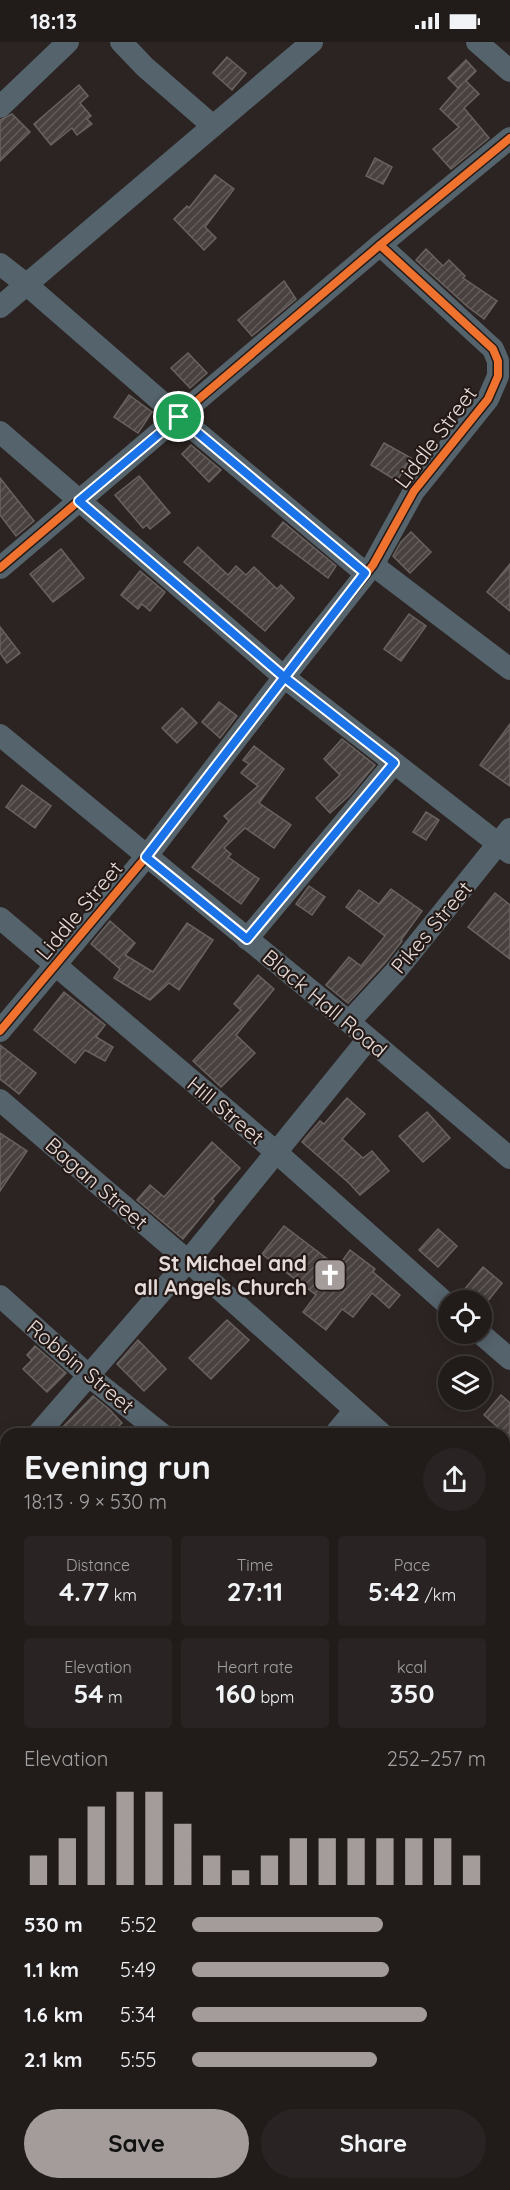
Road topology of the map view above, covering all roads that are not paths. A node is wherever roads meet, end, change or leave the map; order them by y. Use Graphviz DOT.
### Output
graph roads {
  1 [pos="68,42"];
  2 [pos="121,42"];
  3 [pos="312,42"];
  4 [pos="477,42"];
  5 [pos="510,71"];
  6 [pos="0,107"];
  7 [pos="213,126"];
  8 [pos="510,138"];
  9 [pos="380,245"];
  10 [pos="0,264"];
  11 [pos="27,285"];
  12 [pos="0,307"];
  13 [pos="179,417"];
  14 [pos="0,432"];
  15 [pos="79,501"];
  16 [pos="0,568"];
  17 [pos="369,569"];
  18 [pos="510,669"];
  19 [pos="284,677"];
  20 [pos="0,735"];
  21 [pos="394,763"];
  22 [pos="506,842"];
  23 [pos="146,857"];
  24 [pos="0,918"];
  25 [pos="247,939"];
  26 [pos="56,965"];
  27 [pos="349,1022"];
  28 [pos="0,1031"];
  29 [pos="368,1039"];
  30 [pos="0,1100"];
  31 [pos="276,1152"];
  32 [pos="510,1158"];
  33 [pos="188,1261"];
  34 [pos="0,1296"];
  35 [pos="438,1296"];
  36 [pos="492,1343"];
  37 [pos="510,1359"];
  38 [pos="88,1376"];
  39 [pos="354,1411"];
  40 [pos="43,1428"];
  41 [pos="154,1428"];
  42 [pos="340,1428"];
  43 [pos="375,1428"];
  1 -- 6 [label="street"];
  2 -- 7 [label="street"];
  3 -- 7 [label="street"];
  4 -- 5 [label="street"];
  7 -- 11 [label="street"];
  8 -- 9 [label="street"];
  9 -- 13 [label="street"];
  9 -- 17 [label="street, Liddle Street"];
  10 -- 11 [label="street"];
  11 -- 12 [label="street"];
  11 -- 13 [label="street"];
  13 -- 15 [label="street"];
  13 -- 17 [label="street"];
  14 -- 15 [label="street"];
  15 -- 16 [label="street"];
  15 -- 19 [label="street"];
  17 -- 18 [label="street"];
  17 -- 19 [label="street, Liddle Street"];
  19 -- 21 [label="street"];
  19 -- 23 [label="street, Liddle Street"];
  20 -- 23 [label="street, Black Hall Road"];
  21 -- 22 [label="street"];
  21 -- 25 [label="street"];
  22 -- 27 [label="street, Pikes Street"];
  23 -- 25 [label="street, Black Hall Road"];
  23 -- 26 [label="street, Liddle Street"];
  24 -- 26 [label="street, Hill Street"];
  25 -- 27 [label="street, Black Hall Road"];
  26 -- 28 [label="street, Liddle Street"];
  26 -- 31 [label="street, Hill Street"];
  27 -- 29 [label="street, Black Hall Road"];
  29 -- 31 [label="street"];
  29 -- 32 [label="street, Black Hall Road"];
  30 -- 33 [label="street, Bagan Street"];
  31 -- 33 [label="street"];
  31 -- 35 [label="street, Hill Street"];
  33 -- 38 [label="street"];
  33 -- 39 [label="street, Bagan Street"];
  34 -- 38 [label="street, Robbin Street"];
  36 -- 37 [label="street"];
  38 -- 40 [label="street"];
  38 -- 41 [label="street, Robbin Street"];
  39 -- 42 [label="street"];
  39 -- 43 [label="street, Bagan Street"];
}
